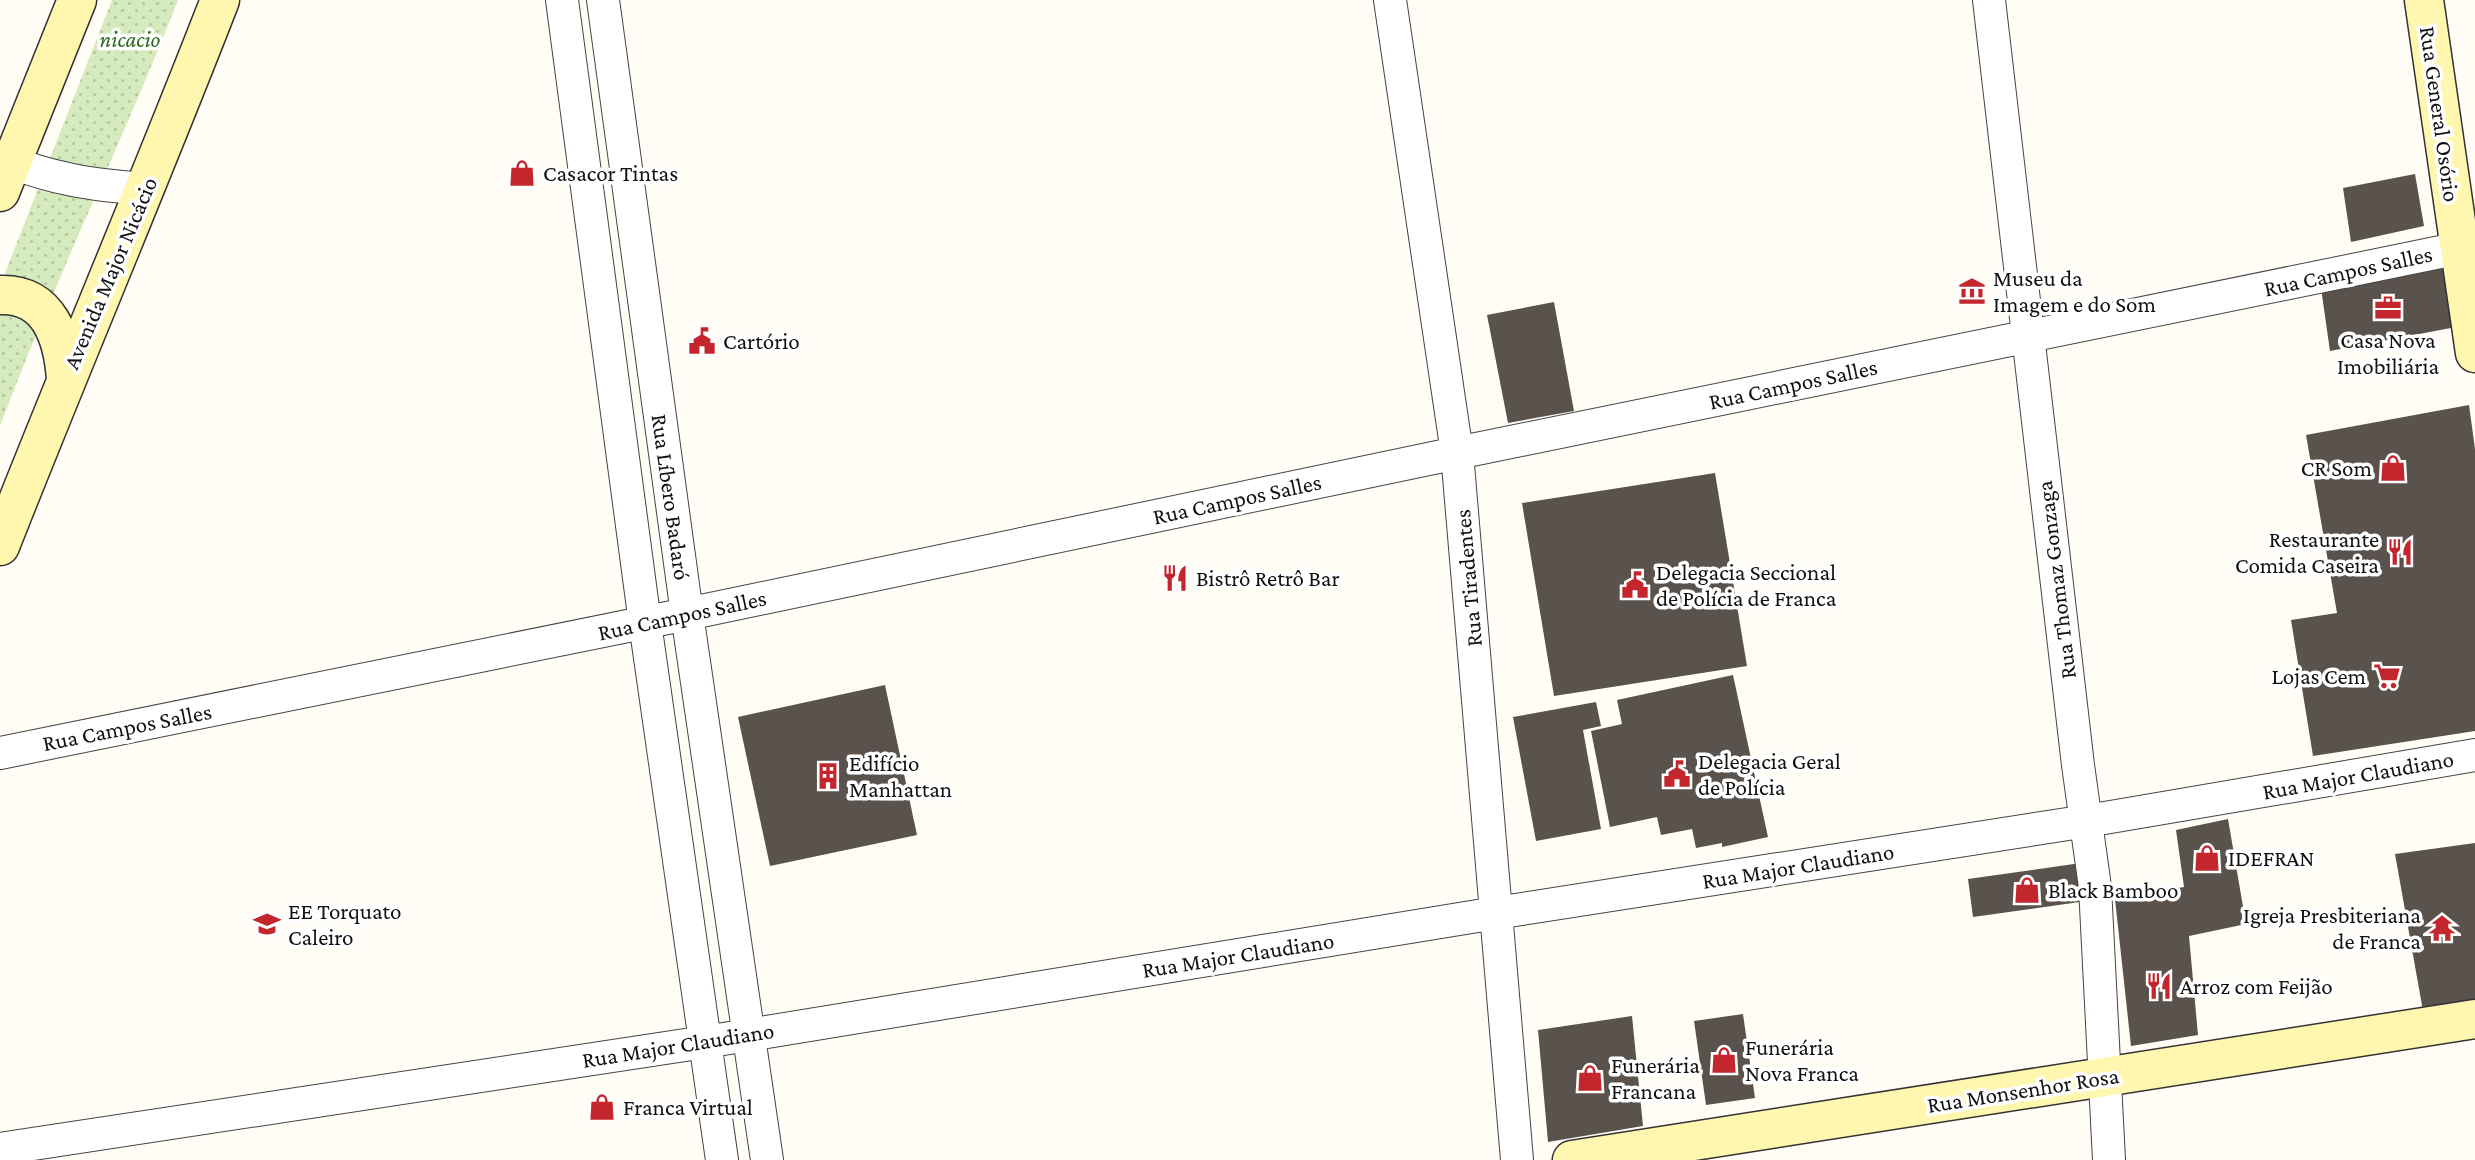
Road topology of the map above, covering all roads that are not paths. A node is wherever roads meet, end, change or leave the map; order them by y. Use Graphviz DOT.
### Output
graph roads {
  1 [pos="77,0"];
  2 [pos="220,0"];
  3 [pos="562,0"];
  4 [pos="585,0"];
  5 [pos="603,0"];
  6 [pos="1390,0"];
  7 [pos="1989,0"];
  8 [pos="2424,0"];
  9 [pos="4,171"];
  10 [pos="146,189"];
  11 [pos="634,228"];
  12 [pos="2467,246"];
  13 [pos="0,295"];
  14 [pos="2028,336"];
  15 [pos="2475,353"];
  16 [pos="66,379"];
  17 [pos="1457,453"];
  18 [pos="0,545"];
  19 [pos="687,614"];
  20 [pos="645,623"];
  21 [pos="0,753"];
  22 [pos="2475,755"];
  23 [pos="2087,821"];
  24 [pos="1496,912"];
  25 [pos="2475,1019"];
  26 [pos="749,1034"];
  27 [pos="705,1042"];
  28 [pos="2105,1077"];
  29 [pos="0,1149"];
  30 [pos="722,1160"];
  31 [pos="767,1160"];
  32 [pos="1517,1160"];
  33 [pos="1572,1160"];
  34 [pos="2109,1160"];
  1 -- 9 [label="street"];
  2 -- 10 [label="street, Avenida Major Nicácio"];
  3 -- 20 [label="street, Rua Líbero Badaró"];
  4 -- 11 [label="street"];
  5 -- 11 [label="street, Rua Líbero Badaró"];
  6 -- 17 [label="street, Rua Tiradentes"];
  7 -- 14 [label="street, Rua Thomaz Gonzaga"];
  8 -- 12 [label="street, Rua General Osório"];
  9 -- 10 [label="street"];
  10 -- 16 [label="street, Avenida Major Nicácio"];
  11 -- 19 [label="street, Rua Líbero Badaró"];
  12 -- 14 [label="street, Rua Campos Salles"];
  12 -- 15 [label="street, Rua General Osório"];
  13 -- 16 [label="street"];
  14 -- 17 [label="street, Rua Campos Salles"];
  14 -- 23 [label="street, Rua Thomaz Gonzaga"];
  16 -- 18 [label="street, Avenida Major Nicácio"];
  17 -- 19 [label="street, Rua Campos Salles"];
  17 -- 24 [label="street, Rua Tiradentes"];
  19 -- 20 [label="street, Rua Campos Salles"];
  19 -- 26 [label="street, Rua Líbero Badaró"];
  20 -- 21 [label="street, Rua Campos Salles"];
  20 -- 27 [label="street, Rua Líbero Badaró"];
  22 -- 23 [label="street, Rua Major Claudiano"];
  23 -- 24 [label="street, Rua Major Claudiano"];
  23 -- 28 [label="street, Rua Thomaz Gonzaga"];
  24 -- 26 [label="street, Rua Major Claudiano"];
  24 -- 32 [label="street, Rua Tiradentes"];
  25 -- 28 [label="street, Rua Monsenhor Rosa"];
  26 -- 27 [label="street, Rua Major Claudiano"];
  26 -- 31 [label="street, Rua Líbero Badaró"];
  27 -- 29 [label="street, Rua Major Claudiano"];
  27 -- 30 [label="street, Rua Líbero Badaró"];
  28 -- 33 [label="street, Rua Monsenhor Rosa"];
  28 -- 34 [label="street, Rua Thomaz Gonzaga"];
}
